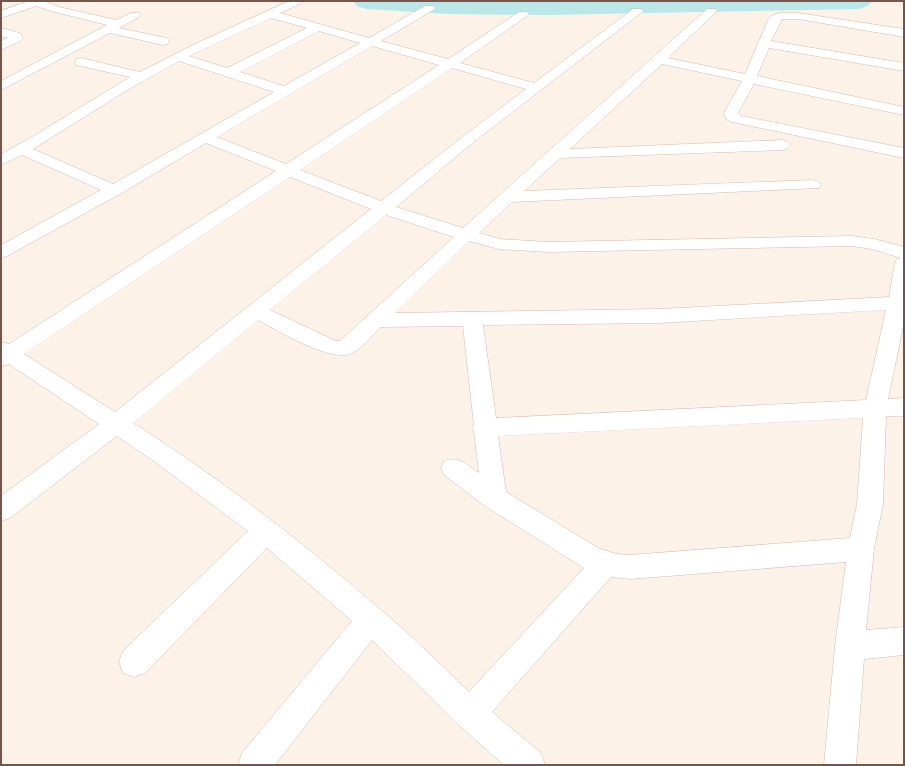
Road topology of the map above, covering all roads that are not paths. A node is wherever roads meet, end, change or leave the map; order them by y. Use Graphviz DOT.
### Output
graph roads {
  1 [pos="36,1"];
  2 [pos="298,1"];
  3 [pos="429,8"];
  4 [pos="711,11"];
  5 [pos="637,12"];
  6 [pos="270,14"];
  7 [pos="523,14"];
  8 [pos="1,15"];
  9 [pos="135,15"];
  10 [pos="111,27"];
  11 [pos="318,27"];
  12 [pos="1,32"];
  13 [pos="904,33"];
  14 [pos="163,41"];
  15 [pos="371,41"];
  16 [pos="765,44"];
  17 [pos="1,46"];
  18 [pos="178,57"];
  19 [pos="659,60"];
  20 [pos="81,62"];
  21 [pos="451,63"];
  22 [pos="904,67"];
  23 [pos="228,73"];
  24 [pos="142,76"];
  25 [pos="749,80"];
  26 [pos="1,86"];
  27 [pos="537,88"];
  28 [pos="285,91"];
  29 [pos="904,110"];
  30 [pos="204,138"];
  31 [pos="783,145"];
  32 [pos="22,150"];
  33 [pos="904,153"];
  34 [pos="555,154"];
  35 [pos="1,160"];
  36 [pos="288,171"];
  37 [pos="812,185"];
  38 [pos="114,190"];
  39 [pos="509,197"];
  40 [pos="383,208"];
  41 [pos="466,235"];
  42 [pos="1,252"];
  43 [pos="904,253"];
  44 [pos="904,263"];
  45 [pos="898,303"];
  46 [pos="255,311"];
  47 [pos="472,319"];
  48 [pos="375,320"];
  49 [pos="4,354"];
  50 [pos="904,407"];
  51 [pos="875,409"];
  52 [pos="116,424"];
  53 [pos="484,428"];
  54 [pos="453,468"];
  55 [pos="494,498"];
  56 [pos="1,510"];
  57 [pos="266,532"];
  58 [pos="861,549"];
  59 [pos="606,563"];
  60 [pos="371,620"];
  61 [pos="904,642"];
  62 [pos="850,646"];
  63 [pos="134,662"];
  64 [pos="470,714"];
  65 [pos="254,765"];
  66 [pos="529,765"];
  67 [pos="840,765"];
  1 -- 8 [label="street"];
  1 -- 10 [label="street"];
  2 -- 6 [label="street"];
  3 -- 15 [label="street"];
  4 -- 19 [label="street"];
  5 -- 27 [label="street"];
  6 -- 11 [label="street"];
  6 -- 18 [label="street"];
  7 -- 21 [label="street"];
  9 -- 10 [label="street"];
  10 -- 14 [label="street"];
  10 -- 26 [label="street"];
  11 -- 15 [label="street"];
  11 -- 23 [label="street"];
  12 -- 17 [label="street"];
  13 -- 16 [label="street"];
  15 -- 21 [label="street"];
  15 -- 28 [label="street"];
  16 -- 22 [label="street"];
  16 -- 25 [label="street"];
  18 -- 23 [label="street"];
  18 -- 24 [label="street"];
  19 -- 25 [label="street"];
  19 -- 34 [label="street"];
  20 -- 24 [label="street"];
  21 -- 27 [label="street"];
  21 -- 36 [label="street"];
  23 -- 28 [label="street"];
  24 -- 32 [label="street"];
  25 -- 29 [label="street"];
  25 -- 33 [label="street"];
  27 -- 40 [label="street"];
  28 -- 30 [label="street"];
  30 -- 36 [label="street"];
  30 -- 38 [label="street"];
  31 -- 34 [label="street"];
  32 -- 35 [label="street"];
  32 -- 38 [label="street"];
  34 -- 39 [label="street"];
  36 -- 40 [label="street"];
  36 -- 49 [label="street"];
  37 -- 39 [label="street"];
  38 -- 42 [label="street"];
  39 -- 41 [label="street"];
  40 -- 41 [label="street"];
  40 -- 46 [label="street"];
  41 -- 43 [label="street"];
  41 -- 48 [label="street"];
  44 -- 45 [label="street"];
  45 -- 47 [label="street"];
  45 -- 51 [label="street"];
  46 -- 48 [label="street"];
  46 -- 52 [label="street"];
  47 -- 48 [label="street"];
  47 -- 53 [label="street"];
  49 -- 52 [label="street"];
  50 -- 51 [label="street"];
  51 -- 53 [label="street"];
  51 -- 58 [label="street"];
  52 -- 56 [label="street"];
  52 -- 57 [label="street"];
  53 -- 55 [label="street"];
  54 -- 55 [label="street"];
  55 -- 59 [label="street"];
  57 -- 60 [label="street"];
  57 -- 63 [label="street"];
  58 -- 59 [label="street"];
  58 -- 62 [label="street"];
  59 -- 64 [label="street"];
  60 -- 64 [label="street"];
  60 -- 65 [label="street"];
  61 -- 62 [label="street"];
  62 -- 67 [label="street"];
  64 -- 66 [label="street"];
}
